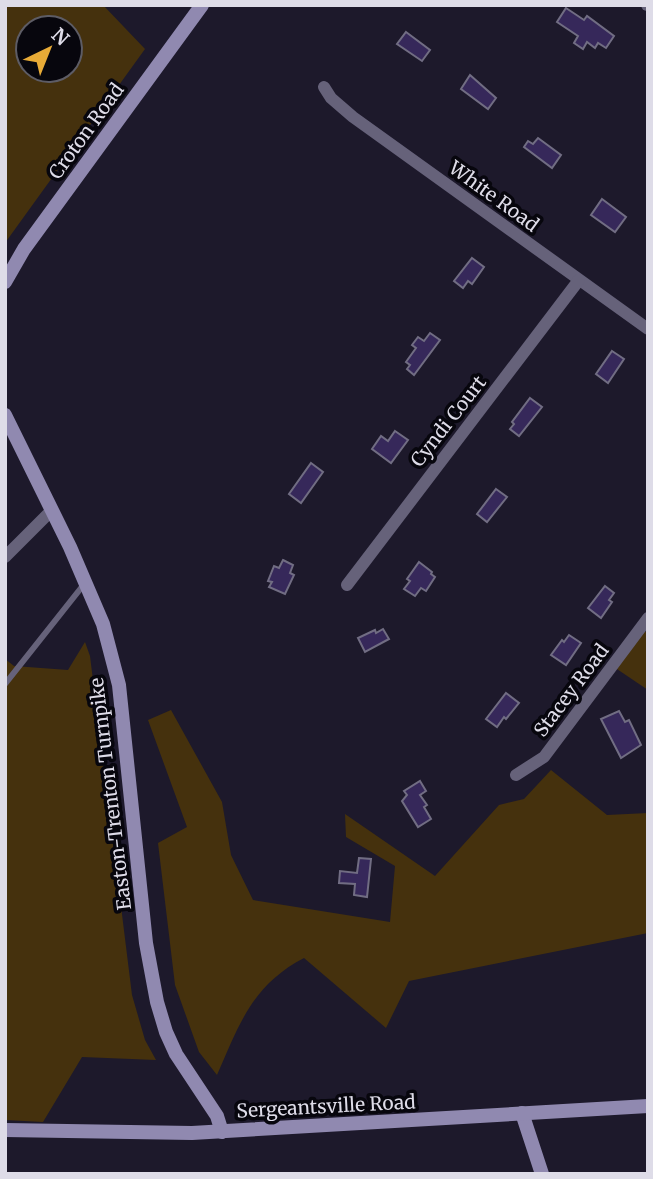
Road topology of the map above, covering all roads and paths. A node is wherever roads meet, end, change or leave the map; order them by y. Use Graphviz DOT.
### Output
graph roads {
  1 [pos="202,5"];
  2 [pos="324,87"];
  3 [pos="579,280"];
  4 [pos="5,282"];
  5 [pos="648,329"];
  6 [pos="5,415"];
  7 [pos="52,510"];
  8 [pos="5,557"];
  9 [pos="86,582"];
  10 [pos="347,585"];
  11 [pos="648,618"];
  12 [pos="5,684"];
  13 [pos="516,775"];
  14 [pos="648,1106"];
  15 [pos="522,1113"];
  16 [pos="5,1130"];
  17 [pos="222,1132"];
  18 [pos="542,1174"];
  1 -- 4 [label="main road, Croton Road"];
  2 -- 3 [label="street, White Road"];
  3 -- 5 [label="street, White Road"];
  3 -- 10 [label="street, Cyndi Court"];
  6 -- 7 [label="main road, Easton-Trenton Turnpike"];
  7 -- 8 [label="street"];
  7 -- 9 [label="main road, Easton-Trenton Turnpike"];
  9 -- 12 [label="lane"];
  9 -- 17 [label="main road, Easton-Trenton Turnpike"];
  11 -- 13 [label="street, Stacey Road"];
  14 -- 15 [label="main road, Sergeantsville Road"];
  15 -- 17 [label="main road, Sergeantsville Road"];
  15 -- 18 [label="main road"];
  16 -- 17 [label="main road, Sergeantsville Road"];
}
